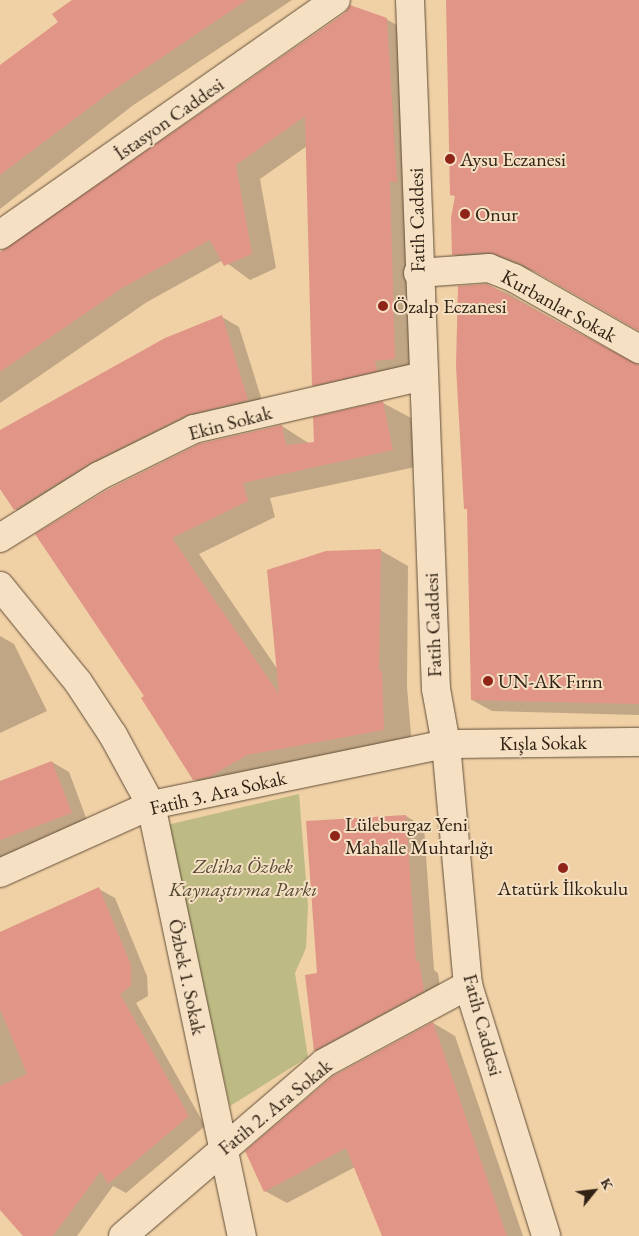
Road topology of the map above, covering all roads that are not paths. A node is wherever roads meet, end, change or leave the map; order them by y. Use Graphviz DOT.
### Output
graph roads {
  1 [pos="336,0"];
  2 [pos="410,0"];
  3 [pos="0,235"];
  4 [pos="418,273"];
  5 [pos="639,349"];
  6 [pos="423,376"];
  7 [pos="0,538"];
  8 [pos="0,586"];
  9 [pos="639,742"];
  10 [pos="446,744"];
  11 [pos="150,805"];
  12 [pos="0,873"];
  13 [pos="468,986"];
  14 [pos="223,1149"];
  15 [pos="124,1236"];
  16 [pos="242,1236"];
  17 [pos="546,1236"];
  1 -- 3 [label="street, İstasyon Caddesi"];
  2 -- 4 [label="street, Fatih Caddesi"];
  4 -- 5 [label="street, Kurbanlar Sokak"];
  4 -- 6 [label="street, Fatih Caddesi"];
  6 -- 7 [label="street, Ekin Sokak"];
  6 -- 10 [label="street, Fatih Caddesi"];
  8 -- 11 [label="street, Özbek 1. Sokak"];
  9 -- 10 [label="street, Kışla Sokak"];
  10 -- 11 [label="street, Fatih 3. Ara Sokak"];
  10 -- 13 [label="street, Fatih Caddesi"];
  11 -- 12 [label="street, Fatih 3. Ara Sokak"];
  11 -- 14 [label="street, Özbek 1. Sokak"];
  13 -- 14 [label="street, Fatih 2. Ara Sokak"];
  13 -- 17 [label="street, Fatih Caddesi"];
  14 -- 15 [label="street, Fatih 2. Ara Sokak"];
  14 -- 16 [label="street, Özbek 1. Sokak"];
}
